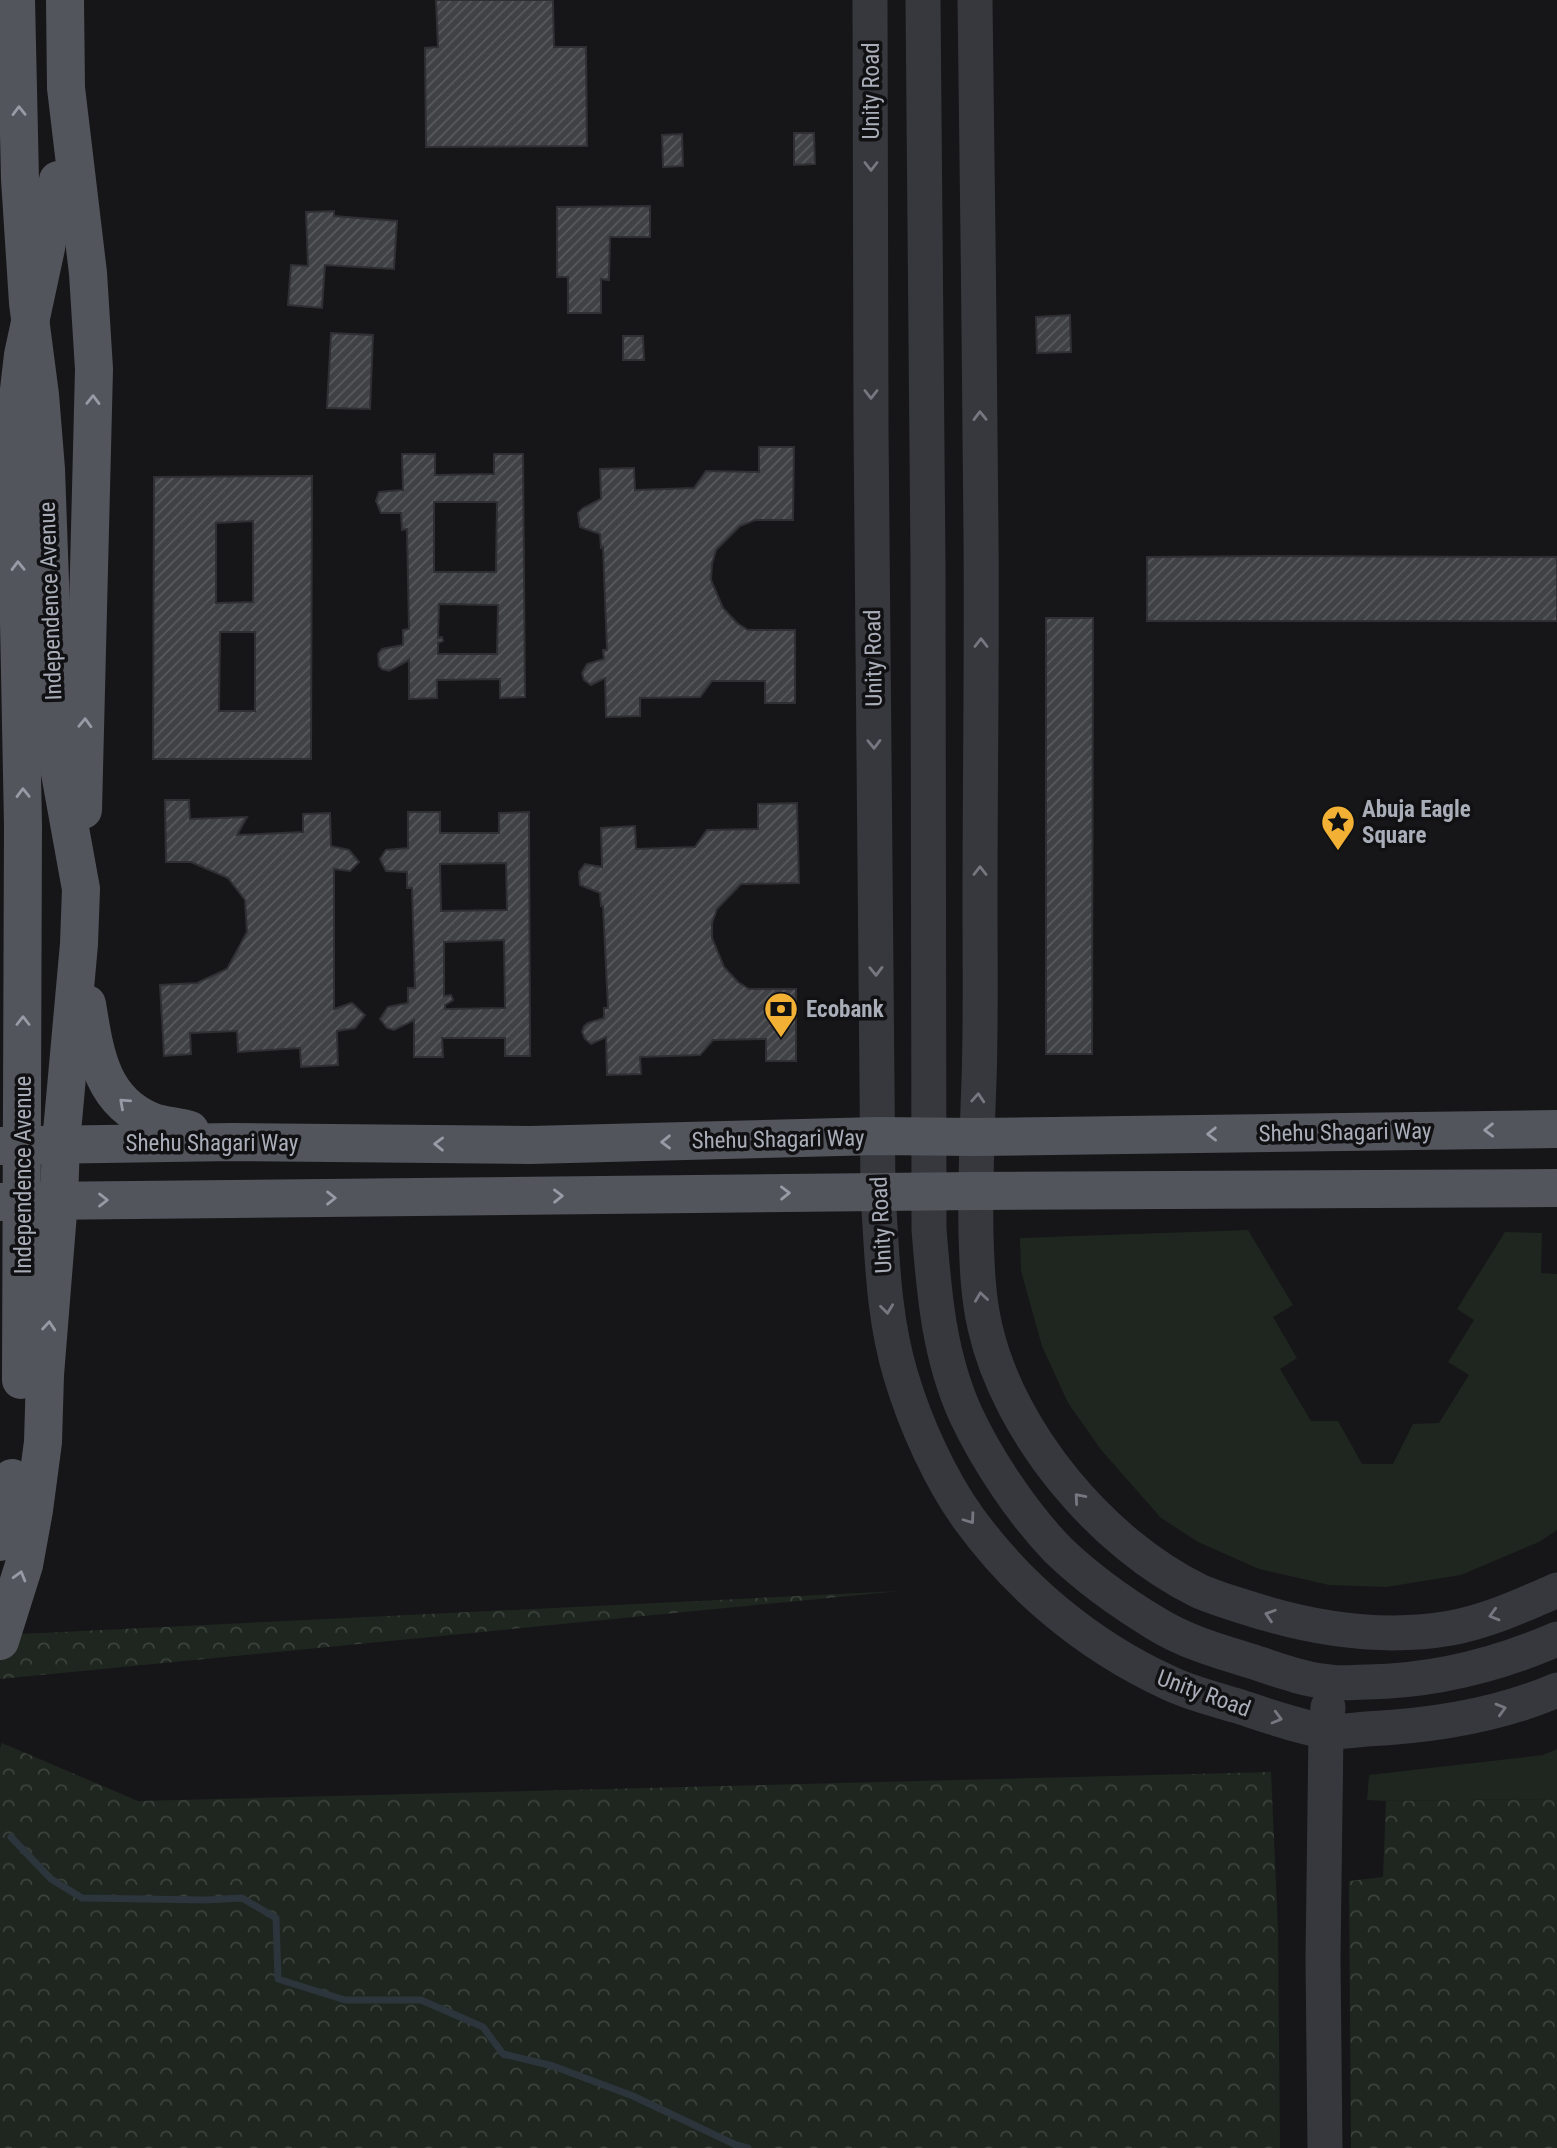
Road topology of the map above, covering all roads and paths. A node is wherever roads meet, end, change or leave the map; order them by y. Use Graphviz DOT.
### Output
graph roads {
  1 [pos="16,0"];
  2 [pos="65,0"];
  3 [pos="82,0"];
  4 [pos="870,0"];
  5 [pos="923,0"];
  6 [pos="975,0"];
  7 [pos="66,88"];
  8 [pos="67,180"];
  9 [pos="81,889"];
  10 [pos="79,944"];
  11 [pos="1557,1129"];
  12 [pos="878,1136"];
  13 [pos="930,1137"];
  14 [pos="975,1137"];
  15 [pos="233,1142"];
  16 [pos="50,1144"];
  17 [pos="0,1146"];
  18 [pos="1557,1188"];
  19 [pos="975,1191"];
  20 [pos="928,1192"];
  21 [pos="878,1193"];
  22 [pos="31,1201"];
  23 [pos="0,1542"];
  24 [pos="1557,1590"];
  25 [pos="1334,1631"];
  26 [pos="1557,1639"];
  27 [pos="0,1641"];
  28 [pos="1330,1682"];
  29 [pos="1557,1690"];
  30 [pos="1326,1731"];
  31 [pos="1325,2148"];
  9 -- 1 [label="main road, Independence Avenue, one-way"];
  2 -- 7 [label="main road"];
  3 -- 7 [label="main road"];
  4 -- 12 [label="street, Unity Road, one-way"];
  5 -- 13 [label="street, Unity Road"];
  14 -- 6 [label="street, one-way"];
  7 -- 8 [label="main road"];
  9 -- 8 [label="main road, one-way"];
  23 -- 8 [label="main road, Independence Avenue, one-way, bridge"];
  9 -- 10 [label="main road, Independence Avenue"];
  15 -- 10 [label="main road, one-way"];
  10 -- 16 [label="main road, Independence Avenue"];
  11 -- 14 [label="main road, Shehu Shagari Way, one-way"];
  12 -- 13 [label="main road, Shehu Shagari Way"];
  12 -- 15 [label="main road, Shehu Shagari Way, one-way"];
  12 -- 21 [label="street, Unity Road"];
  13 -- 14 [label="main road, Shehu Shagari Way"];
  13 -- 20 [label="street, Unity Road"];
  14 -- 19 [label="street"];
  15 -- 16 [label="main road, Shehu Shagari Way"];
  16 -- 17 [label="main road, Shehu Shagari Way, bridge"];
  16 -- 22 [label="main road, Independence Avenue"];
  18 -- 19 [label="main road"];
  19 -- 20 [label="main road"];
  25 -- 19 [label="street, one-way"];
  20 -- 21 [label="main road"];
  20 -- 28 [label="street, Unity Road"];
  22 -- 21 [label="main road, one-way"];
  21 -- 30 [label="street, Unity Road, one-way"];
  27 -- 22 [label="main road, Independence Avenue, one-way"];
  24 -- 25 [label="street, one-way"];
  25 -- 28 [label="street"];
  26 -- 28 [label="street, Unity Road"];
  28 -- 30 [label="street"];
  30 -- 29 [label="street, Unity Road, one-way"];
  30 -- 31 [label="street"];
}
